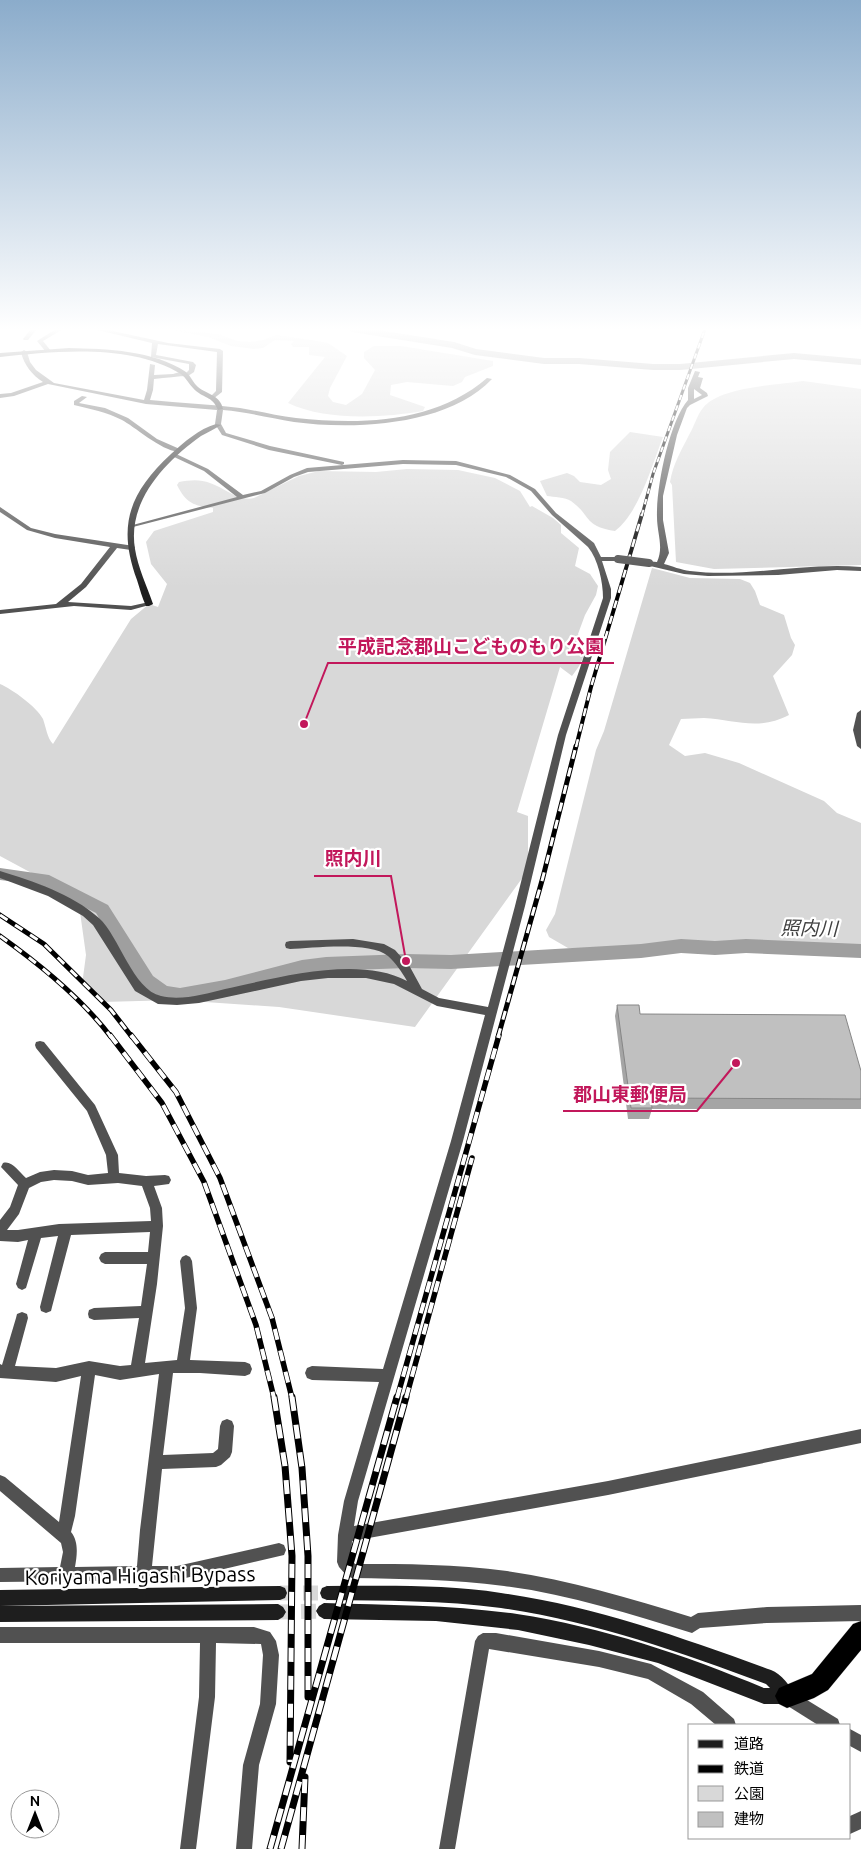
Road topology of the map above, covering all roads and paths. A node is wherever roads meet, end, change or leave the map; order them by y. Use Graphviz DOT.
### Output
graph roads {
  1 [pos="123,415"];
  2 [pos="219,415"];
  3 [pos="272,415"];
  4 [pos="415,415"];
  5 [pos="681,415"];
  6 [pos="218,425"];
  7 [pos="176,452"];
  8 [pos="350,466"];
  9 [pos="243,498"];
  10 [pos="0,509"];
  11 [pos="131,527"];
  12 [pos="115,545"];
  13 [pos="131,548"];
  14 [pos="599,559"];
  15 [pos="660,564"];
  16 [pos="861,569"];
  17 [pos="59,605"];
  18 [pos="0,612"];
  19 [pos="861,713"];
  20 [pos="861,746"];
  21 [pos="0,874"];
  22 [pos="290,945"];
  23 [pos="418,992"];
  24 [pos="491,1012"];
  25 [pos="40,1045"];
  26 [pos="7,1167"];
  27 [pos="114,1179"];
  28 [pos="165,1180"];
  29 [pos="146,1181"];
  30 [pos="24,1184"];
  31 [pos="157,1226"];
  32 [pos="0,1229"];
  33 [pos="66,1230"];
  34 [pos="36,1234"];
  35 [pos="0,1235"];
  36 [pos="104,1258"];
  37 [pos="154,1258"];
  38 [pos="186,1261"];
  39 [pos="22,1284"];
  40 [pos="46,1306"];
  41 [pos="146,1312"];
  42 [pos="94,1314"];
  43 [pos="22,1318"];
  44 [pos="183,1366"];
  45 [pos="167,1367"];
  46 [pos="89,1368"];
  47 [pos="245,1369"];
  48 [pos="137,1370"];
  49 [pos="3,1371"];
  50 [pos="312,1374"];
  51 [pos="388,1376"];
  52 [pos="227,1426"];
  53 [pos="861,1436"];
  54 [pos="155,1462"];
  55 [pos="0,1482"];
  56 [pos="63,1534"];
  57 [pos="345,1535"];
  58 [pos="279,1550"];
  59 [pos="66,1573"];
  60 [pos="144,1573"];
  61 [pos="0,1574"];
  62 [pos="280,1593"];
  63 [pos="327,1593"];
  64 [pos="0,1598"];
  65 [pos="324,1611"];
  66 [pos="278,1612"];
  67 [pos="861,1613"];
  68 [pos="0,1614"];
  69 [pos="861,1632"];
  70 [pos="0,1635"];
  71 [pos="208,1635"];
  72 [pos="788,1696"];
  73 [pos="727,1724"];
  74 [pos="830,1724"];
  75 [pos="188,1849"];
  76 [pos="244,1849"];
  77 [pos="447,1849"];
  1 -- 7 [label="street"];
  2 -- 6 [label="street"];
  3 -- 4 [label="street"];
  5 -- 15 [label="street"];
  6 -- 7 [label="street"];
  6 -- 8 [label="street"];
  7 -- 9 [label="street"];
  7 -- 11 [label="street"];
  8 -- 9 [label="street"];
  8 -- 14 [label="street"];
  9 -- 11 [label="street"];
  10 -- 12 [label="street"];
  11 -- 13 [label="street"];
  12 -- 13 [label="street"];
  12 -- 17 [label="street"];
  13 -- 17 [label="street"];
  14 -- 15 [label="street, bridge"];
  14 -- 24 [label="street"];
  15 -- 16 [label="street"];
  17 -- 18 [label="street"];
  19 -- 20 [label="street"];
  21 -- 23 [label="street"];
  22 -- 23 [label="street"];
  23 -- 24 [label="street"];
  24 -- 51 [label="street"];
  25 -- 27 [label="street"];
  26 -- 30 [label="street"];
  27 -- 29 [label="street"];
  27 -- 30 [label="street"];
  28 -- 29 [label="street"];
  29 -- 31 [label="street"];
  30 -- 32 [label="street"];
  31 -- 33 [label="street"];
  31 -- 37 [label="street"];
  33 -- 34 [label="street"];
  33 -- 40 [label="street"];
  34 -- 35 [label="street"];
  34 -- 39 [label="street"];
  36 -- 37 [label="street"];
  37 -- 41 [label="street"];
  38 -- 44 [label="street"];
  41 -- 42 [label="street"];
  41 -- 48 [label="street"];
  43 -- 49 [label="street"];
  44 -- 45 [label="street"];
  44 -- 47 [label="street"];
  45 -- 48 [label="street"];
  45 -- 54 [label="street"];
  46 -- 48 [label="street"];
  46 -- 49 [label="street"];
  46 -- 56 [label="street"];
  50 -- 51 [label="street"];
  51 -- 57 [label="street"];
  52 -- 54 [label="street"];
  53 -- 57 [label="street"];
  54 -- 60 [label="street"];
  55 -- 56 [label="street"];
  56 -- 59 [label="street"];
  57 -- 67 [label="street"];
  58 -- 60 [label="street"];
  59 -- 60 [label="street"];
  59 -- 61 [label="street"];
  62 -- 64 [label="street, Koriyama Higashi Bypass"];
  63 -- 72 [label="street"];
  65 -- 72 [label="street"];
  66 -- 68 [label="street, Koriyama Higashi Bypass"];
  69 -- 72 [label="highway"];
  70 -- 71 [label="street"];
  71 -- 75 [label="street"];
  71 -- 76 [label="street"];
  72 -- 74 [label="street"];
  73 -- 77 [label="street"];
}
